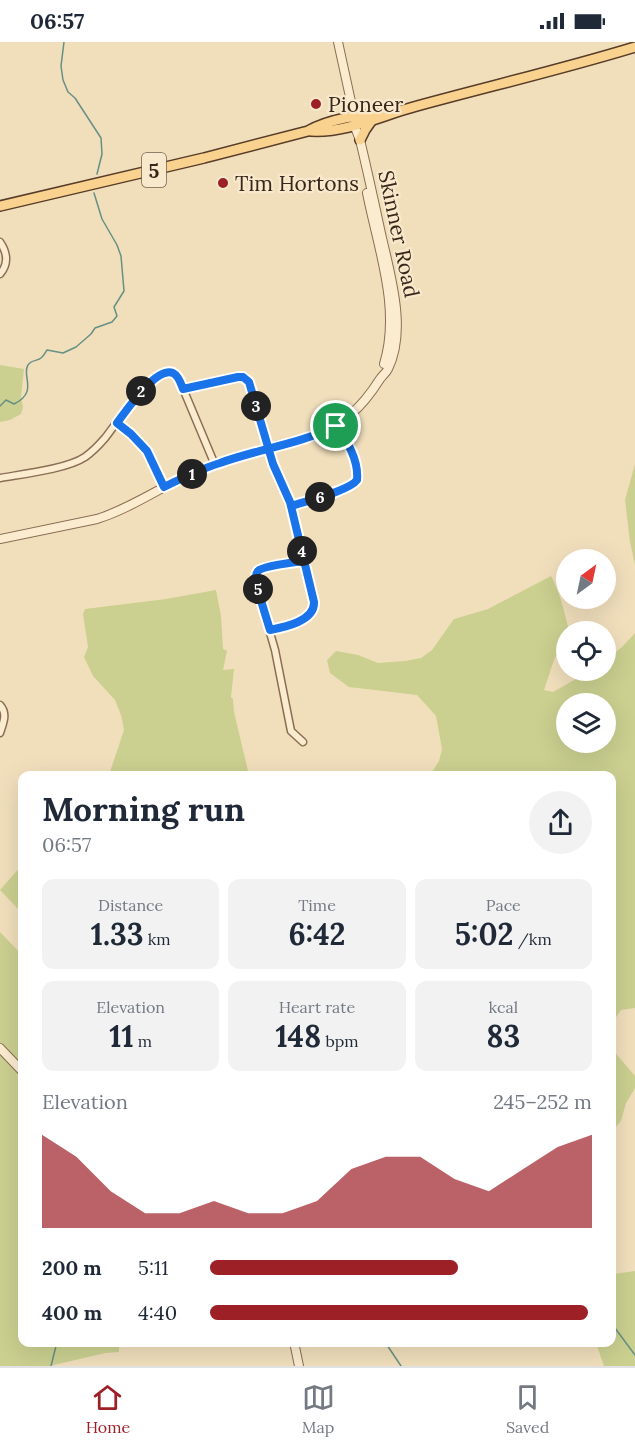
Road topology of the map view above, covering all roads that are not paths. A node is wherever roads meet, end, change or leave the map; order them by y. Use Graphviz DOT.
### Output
graph roads {
  1 [pos="338,42"];
  2 [pos="635,48"];
  3 [pos="392,112"];
  4 [pos="372,120"];
  5 [pos="355,124"];
  6 [pos="360,140"];
  7 [pos="0,206"];
  8 [pos="0,242"];
  9 [pos="0,274"];
  10 [pos="380,379"];
  11 [pos="183,389"];
  12 [pos="117,423"];
  13 [pos="336,426"];
  14 [pos="268,449"];
  15 [pos="214,465"];
  16 [pos="0,478"];
  17 [pos="164,487"];
  18 [pos="291,506"];
  19 [pos="0,539"];
  20 [pos="304,561"];
  21 [pos="270,630"];
  22 [pos="0,705"];
  23 [pos="0,733"];
  24 [pos="303,742"];
  25 [pos="0,1048"];
  26 [pos="18,1067"];
  27 [pos="295,1347"];
  28 [pos="299,1366"];
  1 -- 5 [label="street"];
  2 -- 3 [label="main road, 5"];
  3 -- 4 [label="main road, 5"];
  3 -- 5 [label="main road"];
  4 -- 5 [label="main road, 5"];
  4 -- 6 [label="main road"];
  5 -- 6 [label="street, Skinner Road"];
  5 -- 7 [label="main road, 5"];
  5 -- 10 [label="street, Skinner Road"];
  6 -- 10 [label="street, Skinner Road"];
  8 -- 9 [label="street"];
  10 -- 13 [label="street, Skinner Road"];
  11 -- 12 [label="street"];
  11 -- 14 [label="street"];
  11 -- 15 [label="street"];
  12 -- 16 [label="street"];
  12 -- 17 [label="street"];
  13 -- 14 [label="street, Skinner Road"];
  13 -- 18 [label="street"];
  14 -- 15 [label="street, Skinner Road"];
  14 -- 18 [label="street"];
  15 -- 17 [label="street, Skinner Road"];
  17 -- 19 [label="street, Skinner Road"];
  18 -- 20 [label="street"];
  20 -- 21 [label="street"];
  20 -- 21 [label="street"];
  21 -- 24 [label="street"];
  22 -- 23 [label="street"];
  25 -- 26 [label="street"];
  27 -- 28 [label="street"];
}
